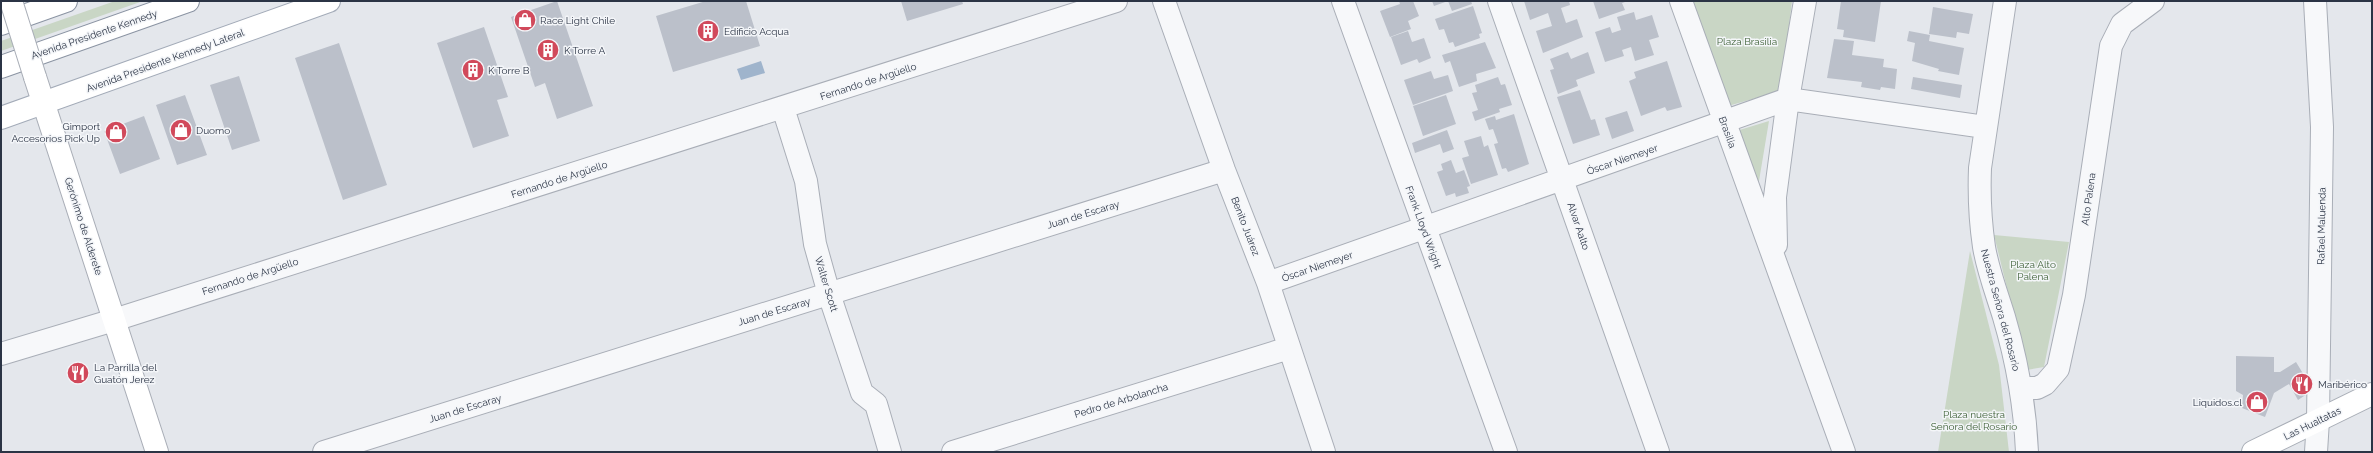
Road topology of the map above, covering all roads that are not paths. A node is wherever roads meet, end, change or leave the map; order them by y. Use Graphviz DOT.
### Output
graph roads {
  1 [pos="10,1"];
  2 [pos="66,1"];
  3 [pos="188,1"];
  4 [pos="329,1"];
  5 [pos="1116,1"];
  6 [pos="1164,1"];
  7 [pos="1343,1"];
  8 [pos="1499,1"];
  9 [pos="1681,1"];
  10 [pos="1805,1"];
  11 [pos="2005,1"];
  12 [pos="2153,1"];
  13 [pos="2315,1"];
  14 [pos="1,24"];
  15 [pos="1,67"];
  16 [pos="1788,99"];
  17 [pos="44,104"];
  18 [pos="783,108"];
  19 [pos="1,118"];
  20 [pos="1725,123"];
  21 [pos="1985,127"];
  22 [pos="1224,170"];
  23 [pos="1562,180"];
  24 [pos="1424,229"];
  25 [pos="1776,262"];
  26 [pos="1268,283"];
  27 [pos="829,294"];
  28 [pos="114,320"];
  29 [pos="1290,348"];
  30 [pos="1,354"];
  31 [pos="2021,388"];
  32 [pos="2372,394"];
  33 [pos="2318,420"];
  34 [pos="156,452"];
  35 [pos="324,452"];
  36 [pos="890,452"];
  37 [pos="953,452"];
  38 [pos="1324,452"];
  39 [pos="1506,452"];
  40 [pos="1658,452"];
  41 [pos="1844,452"];
  42 [pos="2026,452"];
  43 [pos="2253,452"];
  44 [pos="2316,452"];
  1 -- 17 [label="main road, Gerónimo de Alderete, bridge"];
  2 -- 14 [label="main road"];
  3 -- 15 [label="main road, Avenida Presidente Kennedy"];
  4 -- 17 [label="main road, Avenida Presidente Kennedy Lateral"];
  5 -- 18 [label="street, Fernando de Argüello"];
  6 -- 22 [label="street, Benito Juárez"];
  7 -- 24 [label="street, Frank Lloyd Wright"];
  8 -- 23 [label="street, Alvar Aalto"];
  9 -- 20 [label="street, Brasilia"];
  10 -- 16 [label="street, Brasilia"];
  11 -- 21 [label="street, Nuestra Señora del Rosario"];
  12 -- 31 [label="street, Alto Palena"];
  13 -- 33 [label="street, Rafael Maluenda"];
  16 -- 20 [label="street, Óscar Niemeyer"];
  16 -- 21 [label="street, Óscar Niemeyer"];
  16 -- 25 [label="street, Brasilia"];
  17 -- 19 [label="main road, Avenida Presidente Kennedy Lateral"];
  17 -- 28 [label="main road, Gerónimo de Alderete"];
  18 -- 27 [label="street, Walter Scott"];
  18 -- 28 [label="street, Fernando de Argüello"];
  20 -- 23 [label="street, Óscar Niemeyer"];
  20 -- 25 [label="street, Brasilia"];
  21 -- 31 [label="street, Nuestra Señora del Rosario"];
  22 -- 26 [label="street, Benito Juárez"];
  22 -- 27 [label="street, Juan de Escaray"];
  23 -- 24 [label="street, Óscar Niemeyer"];
  23 -- 40 [label="street, Alvar Aalto"];
  24 -- 26 [label="street, Óscar Niemeyer"];
  24 -- 39 [label="street, Frank Lloyd Wright"];
  25 -- 41 [label="street, Brasilia"];
  26 -- 29 [label="street, Benito Juárez"];
  27 -- 35 [label="street, Juan de Escaray"];
  27 -- 36 [label="street, Walter Scott"];
  28 -- 30 [label="street, Fernando de Argüello"];
  28 -- 34 [label="main road, Gerónimo de Alderete"];
  29 -- 37 [label="street, Pedro de Arbolancha"];
  29 -- 38 [label="street, Benito Juárez"];
  31 -- 42 [label="street, Nuestra Señora del Rosario"];
  32 -- 33 [label="main road, Las Hualtatas"];
  33 -- 43 [label="main road, Las Hualtatas"];
  33 -- 44 [label="street, Rafael Maluenda"];
}
